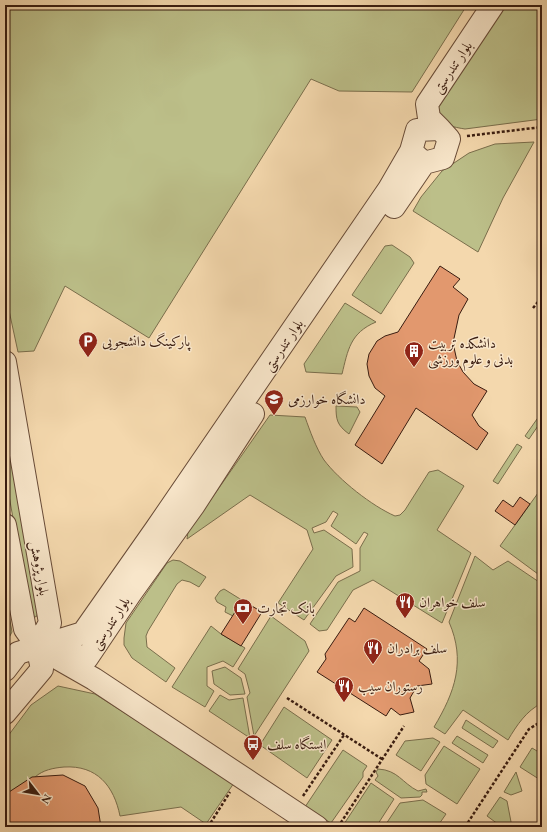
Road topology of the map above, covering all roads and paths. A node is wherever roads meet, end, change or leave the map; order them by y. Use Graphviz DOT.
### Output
graph roads {
  1 [pos="478,5"];
  2 [pos="493,5"];
  3 [pos="542,127"];
  4 [pos="417,130"];
  5 [pos="444,134"];
  6 [pos="417,157"];
  7 [pos="542,297"];
  8 [pos="533,308"];
  9 [pos="5,362"];
  10 [pos="5,525"];
  11 [pos="37,646"];
  12 [pos="5,670"];
  13 [pos="287,698"];
  14 [pos="5,713"];
  15 [pos="542,721"];
  16 [pos="404,726"];
  17 [pos="344,735"];
  18 [pos="382,759"];
  19 [pos="240,776"];
  20 [pos="293,811"];
  21 [pos="208,826"];
  22 [pos="317,827"];
  23 [pos="338,827"];
  24 [pos="465,827"];
  1 -- 4 [label="lane, بلوار تندرستی"];
  2 -- 5 [label="lane, بلوار تندرستی"];
  3 -- 5 [label="path"];
  4 -- 5 [label="lane"];
  4 -- 6 [label="lane, بلوار تندرستی"];
  5 -- 6 [label="lane"];
  6 -- 11 [label="lane, بلوار تندرستی"];
  7 -- 8 [label="path"];
  9 -- 11 [label="lane, بلوار پژوهش"];
  10 -- 11 [label="lane, بلوار پژوهش"];
  11 -- 12 [label="lane, بلوار تندرستی"];
  11 -- 14 [label="lane"];
  11 -- 19 [label="lane"];
  13 -- 17 [label="path"];
  15 -- 24 [label="path"];
  16 -- 18 [label="path"];
  17 -- 18 [label="path"];
  17 -- 20 [label="path"];
  18 -- 23 [label="path"];
  19 -- 20 [label="lane"];
  19 -- 21 [label="path"];
  20 -- 22 [label="lane"];
}
